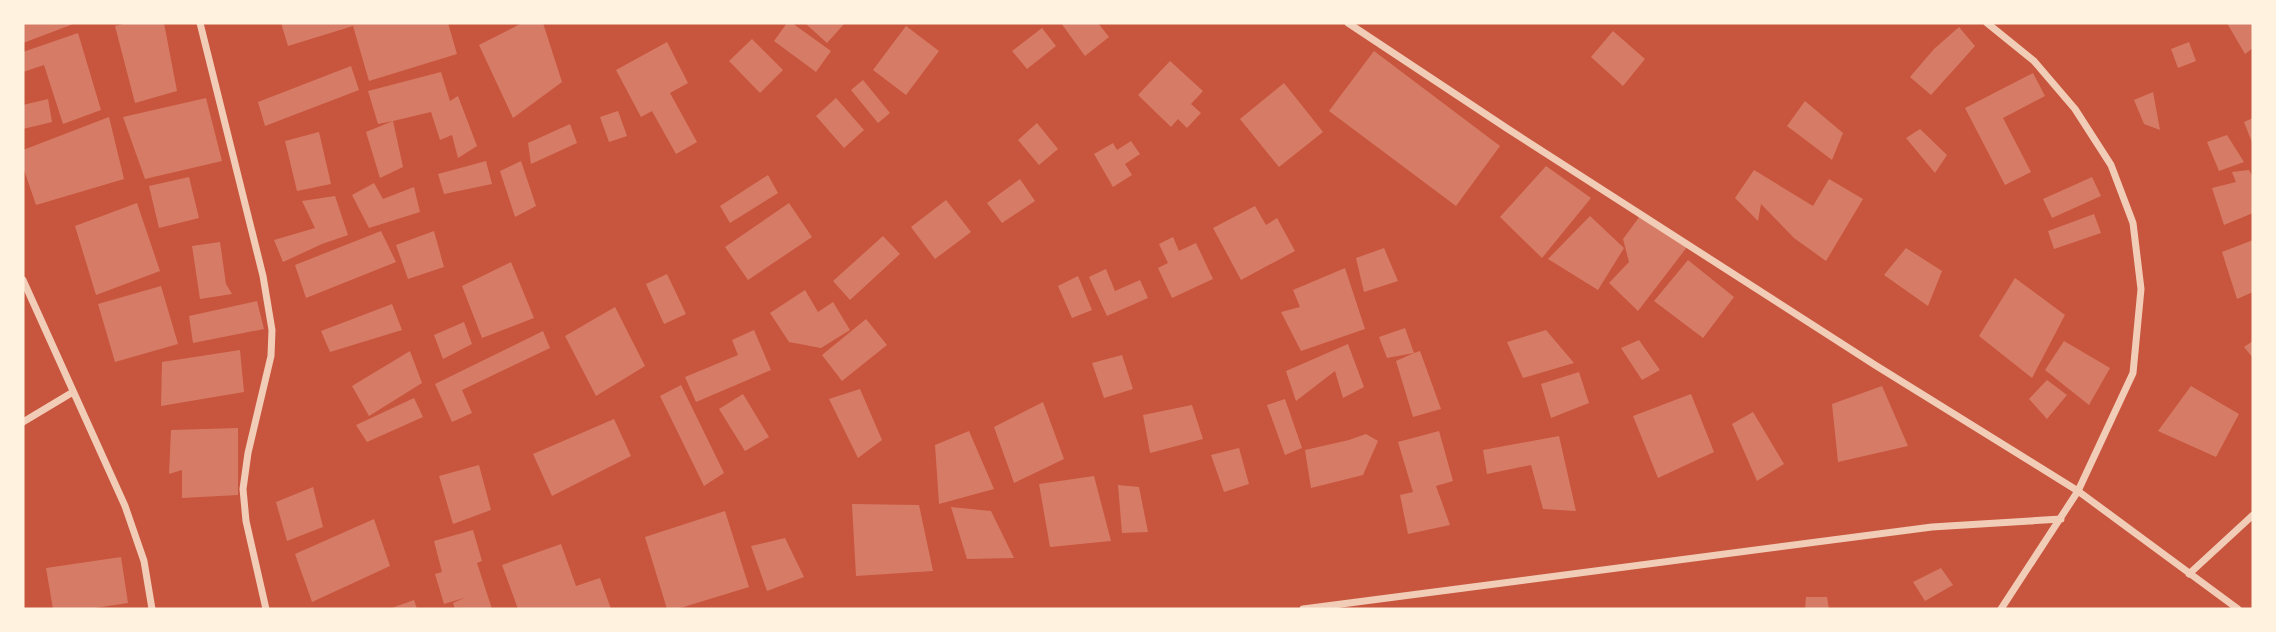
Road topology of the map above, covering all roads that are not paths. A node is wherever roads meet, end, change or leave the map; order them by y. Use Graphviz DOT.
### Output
graph roads {
  1 [pos="200,23"];
  2 [pos="1348,23"];
  3 [pos="1987,23"];
  4 [pos="23,280"];
  5 [pos="73,391"];
  6 [pos="23,422"];
  7 [pos="2078,491"];
  8 [pos="2253,515"];
  9 [pos="2061,519"];
  10 [pos="2189,574"];
  11 [pos="152,609"];
  12 [pos="266,609"];
  13 [pos="1303,609"];
  14 [pos="2001,609"];
  15 [pos="2238,609"];
  1 -- 12 [label="street"];
  2 -- 7 [label="street"];
  3 -- 7 [label="street"];
  4 -- 5 [label="street"];
  5 -- 6 [label="street"];
  5 -- 11 [label="street"];
  7 -- 9 [label="street"];
  7 -- 10 [label="street"];
  8 -- 10 [label="street"];
  9 -- 13 [label="street"];
  9 -- 14 [label="street"];
  10 -- 15 [label="street"];
}
